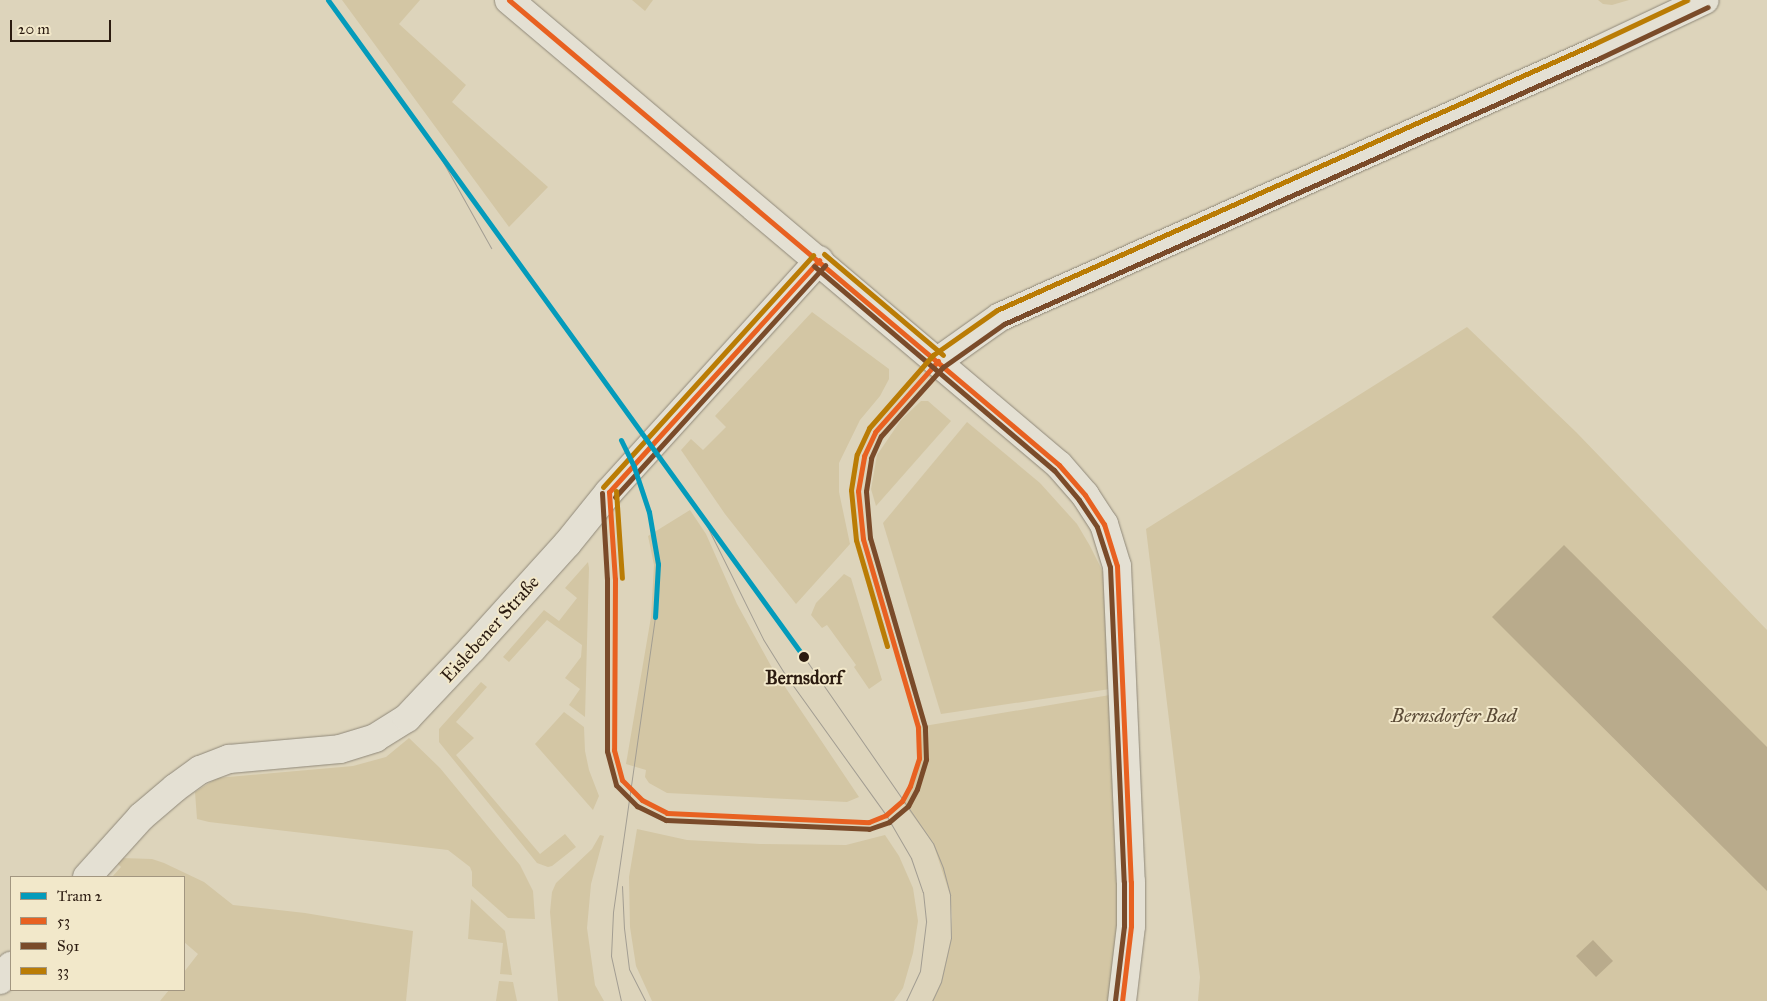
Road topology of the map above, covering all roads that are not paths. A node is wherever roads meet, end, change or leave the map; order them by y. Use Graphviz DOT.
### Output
graph roads {
  1 [pos="509,0"];
  2 [pos="1704,0"];
  3 [pos="819,260"];
  4 [pos="938,361"];
  5 [pos="88,876"];
  6 [pos="10,967"];
  7 [pos="0,980"];
  8 [pos="1122,1001"];
  1 -- 3 [label="street"];
  2 -- 4 [label="street"];
  3 -- 4 [label="street"];
  3 -- 5 [label="street, Eislebener Straße"];
  4 -- 8 [label="street"];
  6 -- 7 [label="street"];
}
